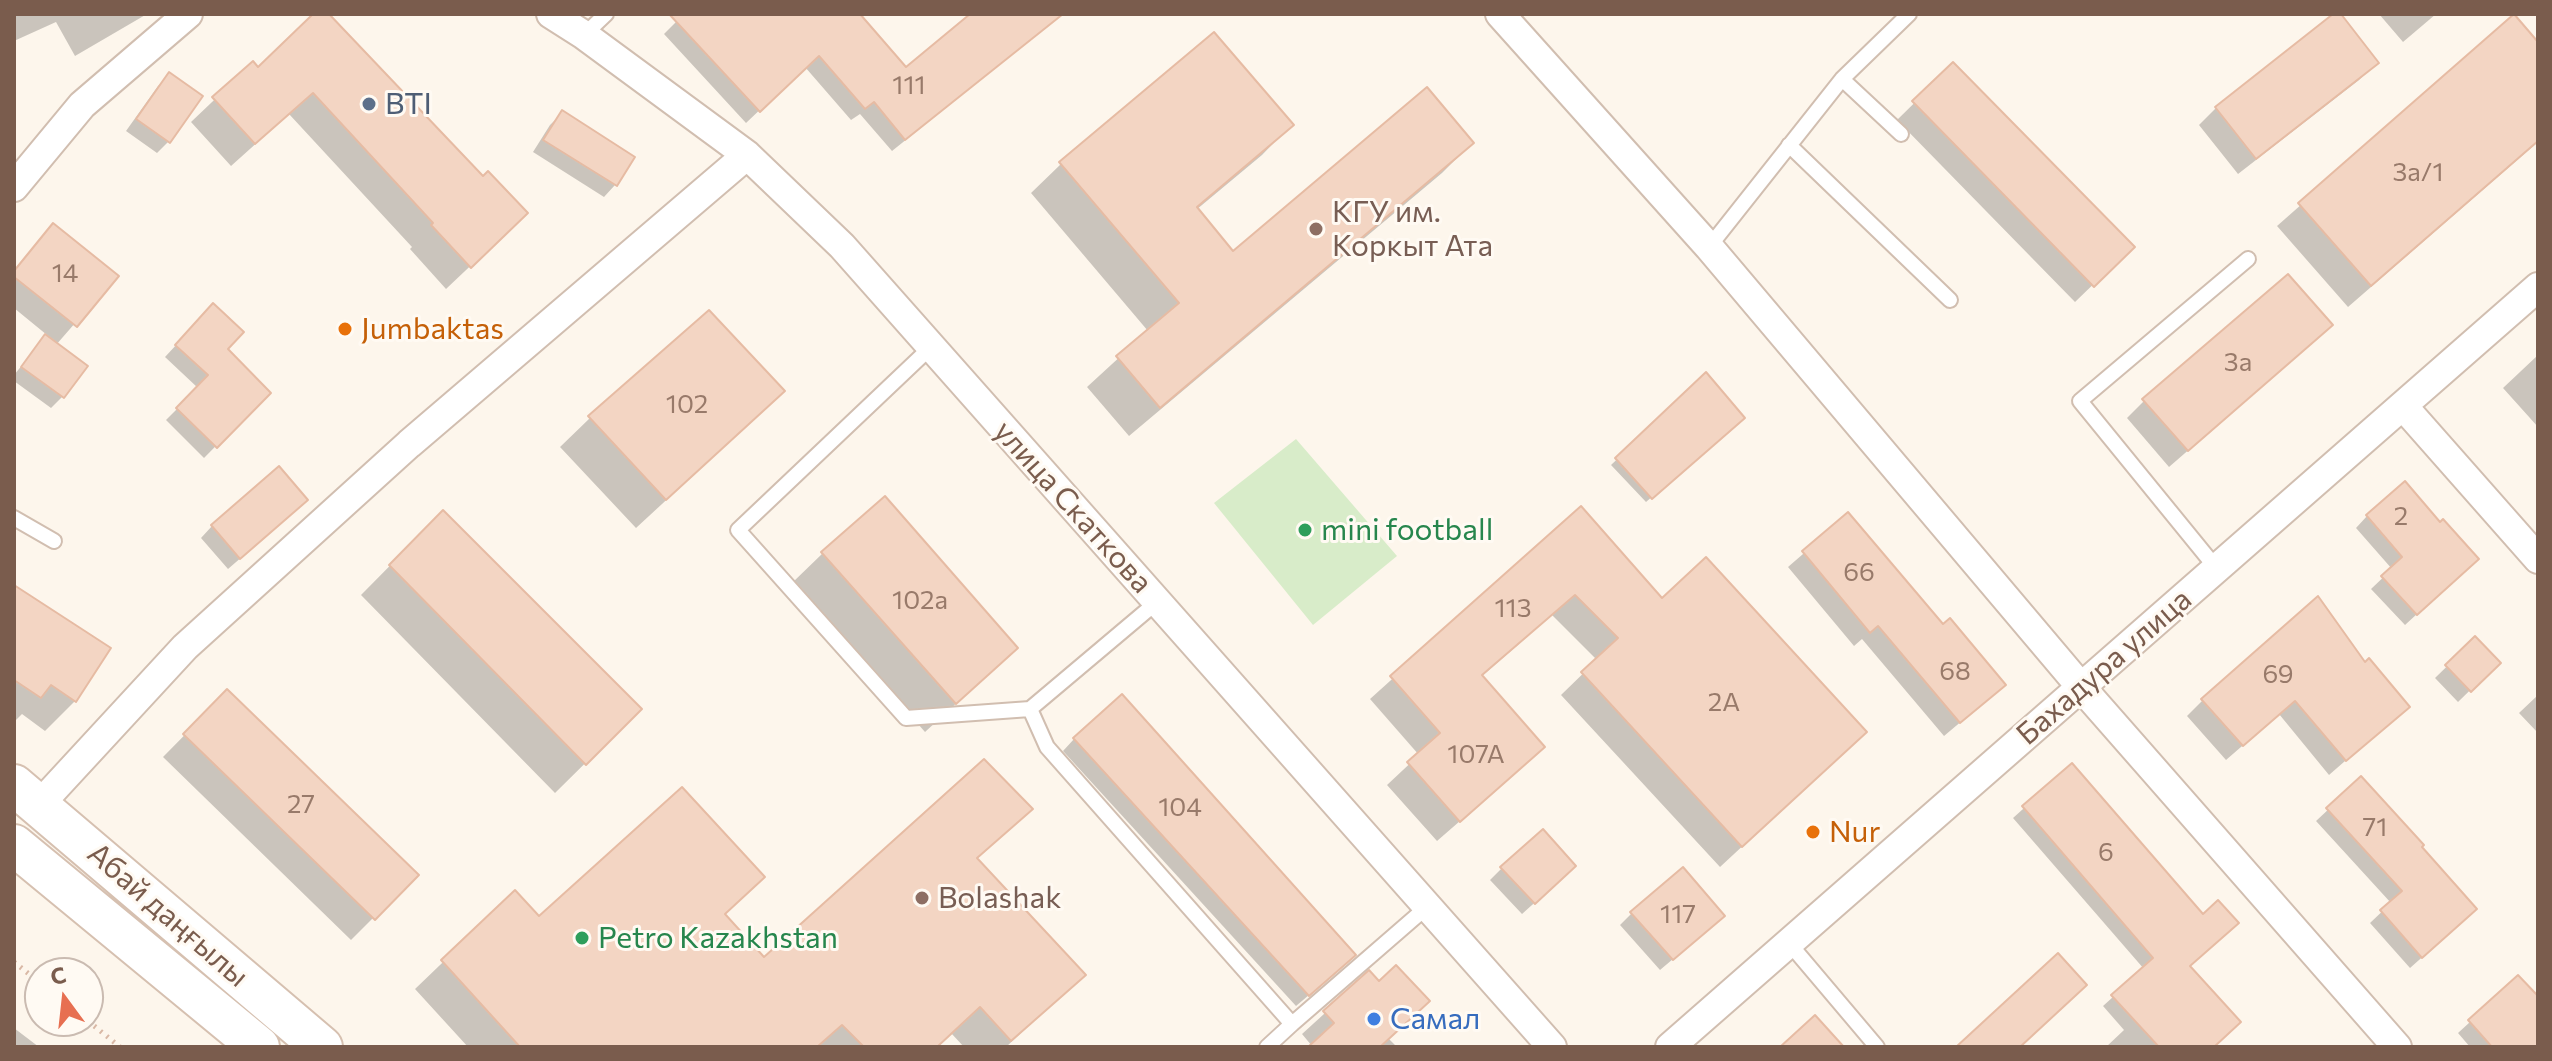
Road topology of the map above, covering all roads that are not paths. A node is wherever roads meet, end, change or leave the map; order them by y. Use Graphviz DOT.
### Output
graph roads {
  1 [pos="188,14"];
  2 [pos="551,14"];
  3 [pos="606,14"];
  4 [pos="1500,14"];
  5 [pos="1909,14"];
  6 [pos="584,35"];
  7 [pos="1842,79"];
  8 [pos="1901,134"];
  9 [pos="1789,145"];
  10 [pos="747,155"];
  11 [pos="14,187"];
  12 [pos="1709,247"];
  13 [pos="2248,259"];
  14 [pos="2538,287"];
  15 [pos="1950,300"];
  16 [pos="931,347"];
  17 [pos="2403,406"];
  18 [pos="14,518"];
  19 [pos="54,541"];
  20 [pos="2538,559"];
  21 [pos="2217,569"];
  22 [pos="1157,602"];
  23 [pos="2081,687"];
  24 [pos="1030,709"];
  25 [pos="41,806"];
  26 [pos="28,856"];
  27 [pos="1428,906"];
  28 [pos="1789,943"];
  29 [pos="1292,1024"];
  30 [pos="259,1047"];
  31 [pos="322,1047"];
  32 [pos="1267,1047"];
  33 [pos="1552,1047"];
  34 [pos="1670,1047"];
  35 [pos="1877,1047"];
  36 [pos="2397,1047"];
  1 -- 11 [label="street"];
  2 -- 6 [label="street, улица Скаткова"];
  3 -- 6 [label="lane"];
  4 -- 12 [label="street"];
  5 -- 7 [label="lane"];
  6 -- 10 [label="street, улица Скаткова"];
  7 -- 8 [label="lane"];
  7 -- 9 [label="lane"];
  9 -- 12 [label="lane"];
  9 -- 15 [label="lane"];
  10 -- 16 [label="street, улица Скаткова"];
  10 -- 25 [label="street"];
  12 -- 23 [label="street"];
  13 -- 21 [label="lane"];
  14 -- 17 [label="street, Бахадура улица"];
  16 -- 22 [label="street, улица Скаткова"];
  16 -- 24 [label="lane"];
  17 -- 20 [label="street"];
  17 -- 21 [label="street, Бахадура улица"];
  18 -- 19 [label="lane"];
  21 -- 23 [label="street, Бахадура улица"];
  22 -- 24 [label="lane"];
  22 -- 27 [label="street, улица Скаткова"];
  23 -- 28 [label="street, Бахадура улица"];
  23 -- 36 [label="street"];
  24 -- 29 [label="lane"];
  25 -- 26 [label="main road"];
  25 -- 31 [label="main road, Абай даңғылы"];
  26 -- 30 [label="main road, Абай даңғылы"];
  27 -- 29 [label="lane"];
  27 -- 33 [label="street, улица Скаткова"];
  28 -- 34 [label="street, Бахадура улица"];
  28 -- 35 [label="lane"];
  29 -- 32 [label="lane"];
}
